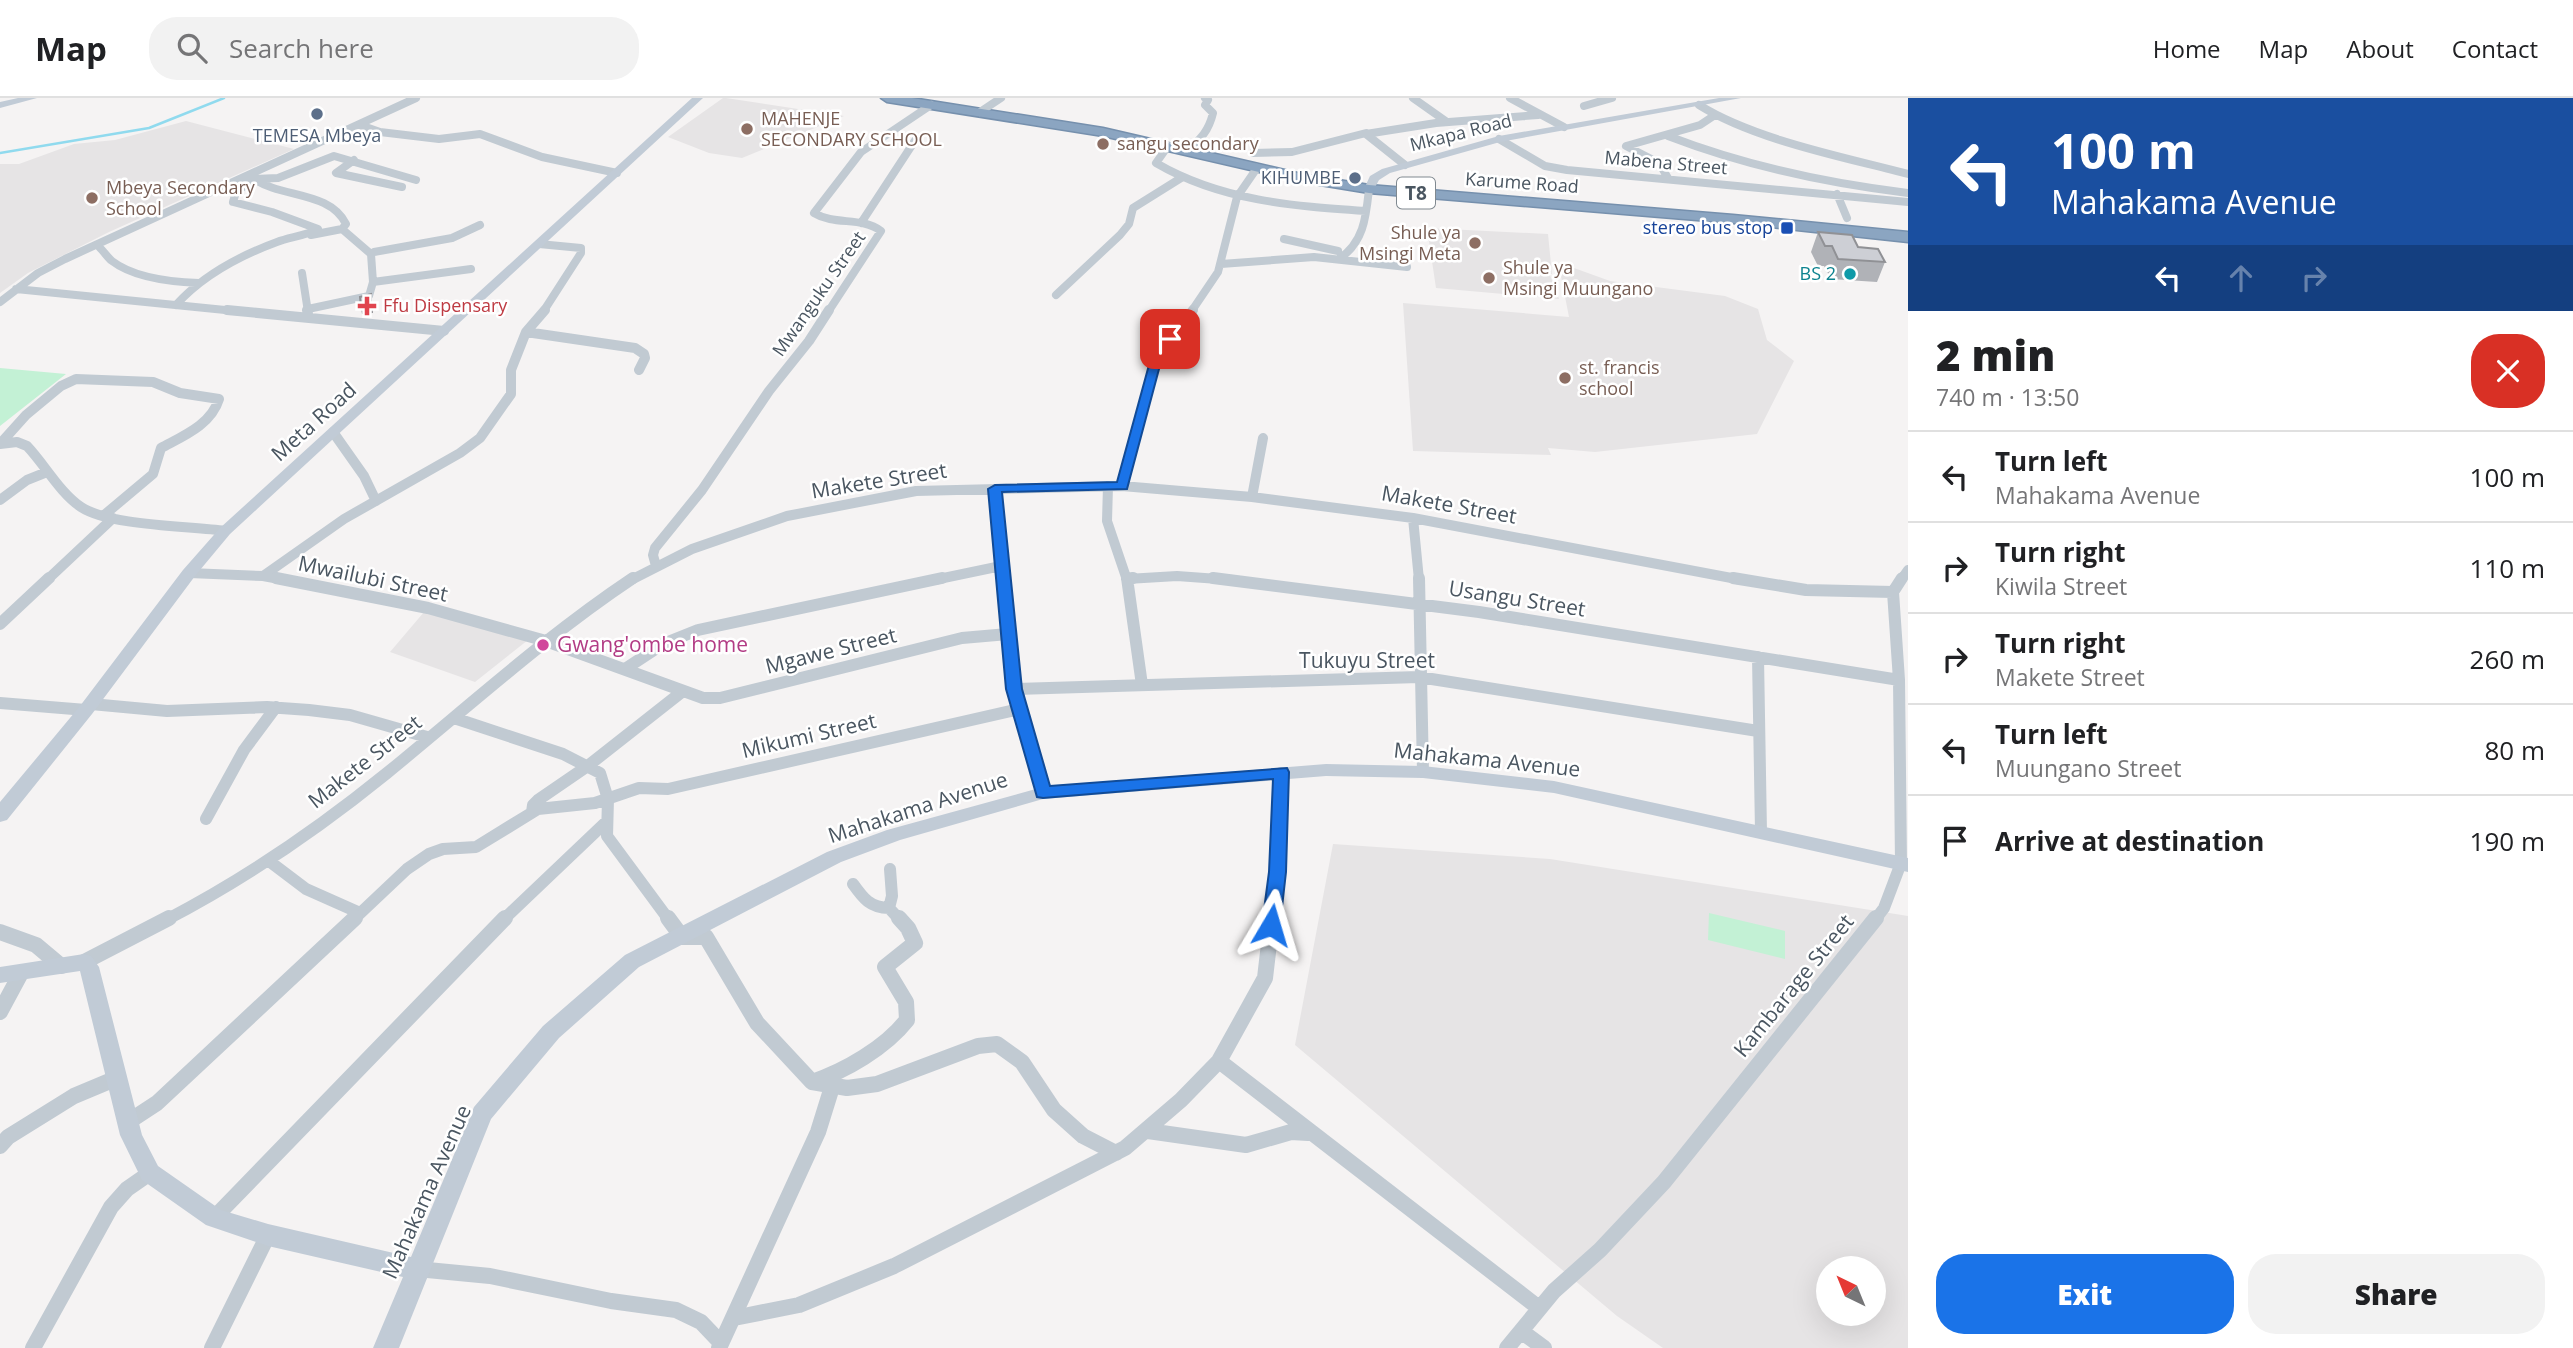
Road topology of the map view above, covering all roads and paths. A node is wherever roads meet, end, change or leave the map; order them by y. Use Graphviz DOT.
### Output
graph roads {
  1 [pos="32,98"];
  2 [pos="416,98"];
  3 [pos="698,98"];
  4 [pos="887,98"];
  5 [pos="1001,98"];
  6 [pos="1205,98"];
  7 [pos="1413,98"];
  8 [pos="1510,98"];
  9 [pos="1612,98"];
  10 [pos="1736,98"];
  11 [pos="0,105"];
  12 [pos="931,105"];
  13 [pos="1699,105"];
  14 [pos="1584,106"];
  15 [pos="980,113"];
  16 [pos="1538,115"];
  17 [pos="1715,115"];
  18 [pos="1447,122"];
  19 [pos="360,125"];
  20 [pos="1563,127"];
  21 [pos="1366,134"];
  22 [pos="1668,136"];
  23 [pos="916,139"];
  24 [pos="1500,139"];
  25 [pos="1168,146"];
  26 [pos="1186,150"];
  27 [pos="1253,153"];
  28 [pos="354,160"];
  29 [pos="1405,165"];
  30 [pos="1257,168"];
  31 [pos="617,173"];
  32 [pos="1908,174"];
  33 [pos="251,177"];
  34 [pos="1181,178"];
  35 [pos="1668,178"];
  36 [pos="416,180"];
  37 [pos="402,187"];
  38 [pos="1369,189"];
  39 [pos="1908,193"];
  40 [pos="1839,194"];
  41 [pos="1237,197"];
  42 [pos="1908,202"];
  43 [pos="1366,211"];
  44 [pos="1847,218"];
  45 [pos="861,223"];
  46 [pos="480,225"];
  47 [pos="342,229"];
  48 [pos="305,236"];
  49 [pos="1908,237"];
  50 [pos="1284,239"];
  51 [pos="539,244"];
  52 [pos="97,245"];
  53 [pos="1352,251"];
  54 [pos="371,254"];
  55 [pos="1339,259"];
  56 [pos="1221,264"];
  57 [pos="1407,267"];
  58 [pos="471,269"];
  59 [pos="302,273"];
  60 [pos="373,282"];
  61 [pos="199,283"];
  62 [pos="16,289"];
  63 [pos="1056,295"];
  64 [pos="0,302"];
  65 [pos="176,305"];
  66 [pos="308,313"];
  67 [pos="444,331"];
  68 [pos="526,332"];
  69 [pos="639,369"];
  70 [pos="333,432"];
  71 [pos="1263,438"];
  72 [pos="0,444"];
  73 [pos="47,472"];
  74 [pos="1108,486"];
  75 [pos="1122,486"];
  76 [pos="995,489"];
  77 [pos="1252,497"];
  78 [pos="0,500"];
  79 [pos="376,501"];
  80 [pos="108,517"];
  81 [pos="1413,517"];
  82 [pos="225,531"];
  83 [pos="656,566"];
  84 [pos="1001,566"];
  85 [pos="1908,570"];
  86 [pos="189,573"];
  87 [pos="263,576"];
  88 [pos="1127,579"];
  89 [pos="1893,592"];
  90 [pos="1418,603"];
  91 [pos="0,624"];
  92 [pos="1008,634"];
  93 [pos="546,640"];
  94 [pos="1758,657"];
  95 [pos="625,669"];
  96 [pos="1419,677"];
  97 [pos="1899,680"];
  98 [pos="1142,685"];
  99 [pos="1014,689"];
  100 [pos="682,691"];
  101 [pos="0,703"];
  102 [pos="89,707"];
  103 [pos="275,707"];
  104 [pos="1019,709"];
  105 [pos="454,718"];
  106 [pos="1758,732"];
  107 [pos="427,737"];
  108 [pos="589,765"];
  109 [pos="1281,772"];
  110 [pos="1423,772"];
  111 [pos="1043,793"];
  112 [pos="608,799"];
  113 [pos="532,812"];
  114 [pos="0,816"];
  115 [pos="206,819"];
  116 [pos="606,822"];
  117 [pos="1761,832"];
  118 [pos="269,861"];
  119 [pos="1904,864"];
  120 [pos="890,870"];
  121 [pos="853,884"];
  122 [pos="889,908"];
  123 [pos="360,913"];
  124 [pos="0,932"];
  125 [pos="682,937"];
  126 [pos="84,962"];
  127 [pos="61,966"];
  128 [pos="10,974"];
  129 [pos="0,1012"];
  130 [pos="1219,1061"];
  131 [pos="117,1078"];
  132 [pos="812,1082"];
  133 [pos="832,1087"];
  134 [pos="128,1122"];
  135 [pos="1149,1131"];
  136 [pos="1314,1135"];
  137 [pos="0,1146"];
  138 [pos="1116,1153"];
  139 [pos="150,1173"];
  140 [pos="214,1218"];
  141 [pos="268,1235"];
  142 [pos="417,1269"];
  143 [pos="1539,1308"];
  144 [pos="734,1318"];
  145 [pos="1521,1331"];
  146 [pos="720,1346"];
  147 [pos="33,1348"];
  148 [pos="212,1348"];
  149 [pos="386,1348"];
  150 [pos="1507,1348"];
  151 [pos="1544,1348"];
  1 -- 11 [label="street"];
  2 -- 19 [label="street"];
  3 -- 31 [label="street, Meta Road"];
  4 -- 12 [label="highway, T8"];
  5 -- 15 [label="street"];
  6 -- 26 [label="street"];
  7 -- 18 [label="street"];
  8 -- 16 [label="street"];
  9 -- 14 [label="street"];
  10 -- 13 [label="street, Mkapa Road"];
  12 -- 15 [label="highway, Karume Road / T8"];
  12 -- 45 [label="street, Mwanguku Street"];
  13 -- 17 [label="street"];
  13 -- 20 [label="street, Mkapa Road"];
  15 -- 25 [label="highway, Karume Road / T8"];
  16 -- 18 [label="street"];
  16 -- 20 [label="street"];
  17 -- 22 [label="street"];
  17 -- 32 [label="street"];
  18 -- 21 [label="street"];
  19 -- 31 [label="street"];
  19 -- 33 [label="street"];
  20 -- 24 [label="street, Mkapa Road"];
  21 -- 27 [label="street"];
  21 -- 29 [label="street"];
  22 -- 35 [label="street"];
  22 -- 39 [label="street"];
  23 -- 45 [label="street"];
  24 -- 29 [label="street, Mkapa Road"];
  24 -- 35 [label="street, Mabena Street"];
  25 -- 26 [label="highway, Karume Road / T8"];
  25 -- 34 [label="street"];
  26 -- 30 [label="highway, Karume Road / T8"];
  28 -- 33 [label="street"];
  28 -- 36 [label="street"];
  28 -- 37 [label="street"];
  29 -- 38 [label="street, Mkapa Road"];
  30 -- 38 [label="highway, Karume Road / T8"];
  30 -- 41 [label="street"];
  31 -- 51 [label="street, Meta Road"];
  33 -- 47 [label="street"];
  33 -- 48 [label="street"];
  33 -- 52 [label="street"];
  34 -- 41 [label="street"];
  34 -- 63 [label="street"];
  35 -- 40 [label="street, Mabena Street"];
  38 -- 43 [label="street"];
  38 -- 49 [label="highway, Karume Road / T8"];
  40 -- 42 [label="street, Mabena Street"];
  40 -- 44 [label="street"];
  41 -- 43 [label="street"];
  41 -- 56 [label="street"];
  43 -- 53 [label="street"];
  45 -- 83 [label="street, Mwanguku Street"];
  46 -- 54 [label="street"];
  47 -- 48 [label="street"];
  47 -- 54 [label="street"];
  48 -- 61 [label="street"];
  50 -- 53 [label="street"];
  51 -- 67 [label="street, Meta Road"];
  51 -- 68 [label="street"];
  52 -- 61 [label="street"];
  52 -- 62 [label="street"];
  53 -- 55 [label="street"];
  54 -- 60 [label="street"];
  55 -- 56 [label="street"];
  55 -- 57 [label="street"];
  56 -- 75 [label="street"];
  58 -- 60 [label="street"];
  59 -- 66 [label="street"];
  60 -- 66 [label="street"];
  61 -- 65 [label="street"];
  62 -- 64 [label="street"];
  62 -- 65 [label="street"];
  65 -- 66 [label="street"];
  66 -- 67 [label="street"];
  67 -- 70 [label="street, Meta Road"];
  68 -- 69 [label="street"];
  68 -- 79 [label="street"];
  70 -- 79 [label="street"];
  70 -- 82 [label="street, Meta Road"];
  71 -- 77 [label="street"];
  72 -- 73 [label="street"];
  72 -- 80 [label="street"];
  73 -- 78 [label="street"];
  73 -- 80 [label="street"];
  74 -- 75 [label="street, Makete Street"];
  74 -- 76 [label="street, Makete Street"];
  74 -- 88 [label="street"];
  75 -- 77 [label="street, Makete Street"];
  76 -- 83 [label="street, Makete Street"];
  76 -- 84 [label="street"];
  77 -- 81 [label="street, Makete Street"];
  79 -- 87 [label="street"];
  80 -- 82 [label="street"];
  80 -- 91 [label="street"];
  81 -- 89 [label="street, Makete Street"];
  81 -- 90 [label="street"];
  82 -- 86 [label="street, Meta Road"];
  83 -- 93 [label="street, Makete Street"];
  84 -- 92 [label="street"];
  84 -- 95 [label="street"];
  85 -- 89 [label="street"];
  86 -- 87 [label="street, Mwailubi Street"];
  86 -- 102 [label="street, Meta Road"];
  87 -- 93 [label="street, Mwailubi Street"];
  88 -- 90 [label="street, Usangu Street"];
  88 -- 98 [label="street"];
  89 -- 97 [label="street, Kambarage Street"];
  90 -- 94 [label="street, Usangu Street"];
  90 -- 96 [label="street"];
  92 -- 99 [label="street"];
  92 -- 100 [label="street, Mgawe Street"];
  93 -- 95 [label="street, Mgawe Street"];
  93 -- 105 [label="street, Makete Street"];
  94 -- 97 [label="street, Usangu Street"];
  94 -- 106 [label="street"];
  95 -- 100 [label="street, Mgawe Street"];
  96 -- 98 [label="street, Tukuyu Street"];
  96 -- 106 [label="street, Tukuyu Street"];
  96 -- 110 [label="street"];
  97 -- 119 [label="street, Kambarage Street"];
  98 -- 99 [label="street, Tukuyu Street"];
  99 -- 104 [label="street"];
  100 -- 108 [label="street"];
  101 -- 102 [label="street"];
  102 -- 103 [label="street"];
  102 -- 114 [label="street, Meta Road"];
  103 -- 107 [label="street"];
  103 -- 115 [label="street"];
  104 -- 111 [label="street"];
  104 -- 112 [label="street, Mikumi Street"];
  105 -- 107 [label="street, Makete Street"];
  105 -- 108 [label="street"];
  106 -- 117 [label="street"];
  107 -- 118 [label="street, Makete Street"];
  108 -- 112 [label="street"];
  108 -- 113 [label="street"];
  109 -- 110 [label="street, Mahakama Avenue"];
  109 -- 111 [label="street, Mahakama Avenue"];
  109 -- 130 [label="street"];
  110 -- 117 [label="street, Mahakama Avenue"];
  111 -- 125 [label="street, Mahakama Avenue"];
  112 -- 113 [label="street, Mikumi Street"];
  112 -- 116 [label="street"];
  113 -- 123 [label="street"];
  116 -- 125 [label="street"];
  116 -- 140 [label="street"];
  117 -- 119 [label="street, Mahakama Avenue"];
  118 -- 123 [label="street"];
  118 -- 126 [label="street, Makete Street"];
  119 -- 143 [label="street, Kambarage Street"];
  120 -- 122 [label="street"];
  121 -- 122 [label="street"];
  122 -- 132 [label="street"];
  123 -- 134 [label="street"];
  124 -- 127 [label="street"];
  125 -- 132 [label="street"];
  125 -- 142 [label="street, Mahakama Avenue"];
  126 -- 127 [label="street"];
  126 -- 131 [label="street"];
  127 -- 128 [label="street"];
  128 -- 129 [label="street"];
  130 -- 135 [label="street"];
  130 -- 136 [label="street"];
  131 -- 134 [label="street"];
  131 -- 137 [label="street"];
  132 -- 133 [label="street"];
  133 -- 138 [label="street"];
  133 -- 144 [label="street"];
  134 -- 139 [label="street"];
  135 -- 136 [label="street"];
  135 -- 138 [label="street"];
  136 -- 143 [label="street"];
  138 -- 144 [label="street"];
  139 -- 140 [label="street"];
  139 -- 147 [label="street"];
  140 -- 141 [label="street"];
  141 -- 142 [label="street"];
  141 -- 148 [label="street"];
  142 -- 146 [label="street"];
  142 -- 149 [label="street, Mahakama Avenue"];
  143 -- 145 [label="street, Kambarage Street"];
  144 -- 146 [label="street"];
  145 -- 150 [label="street, Kambarage Street"];
  145 -- 151 [label="street"];
}
